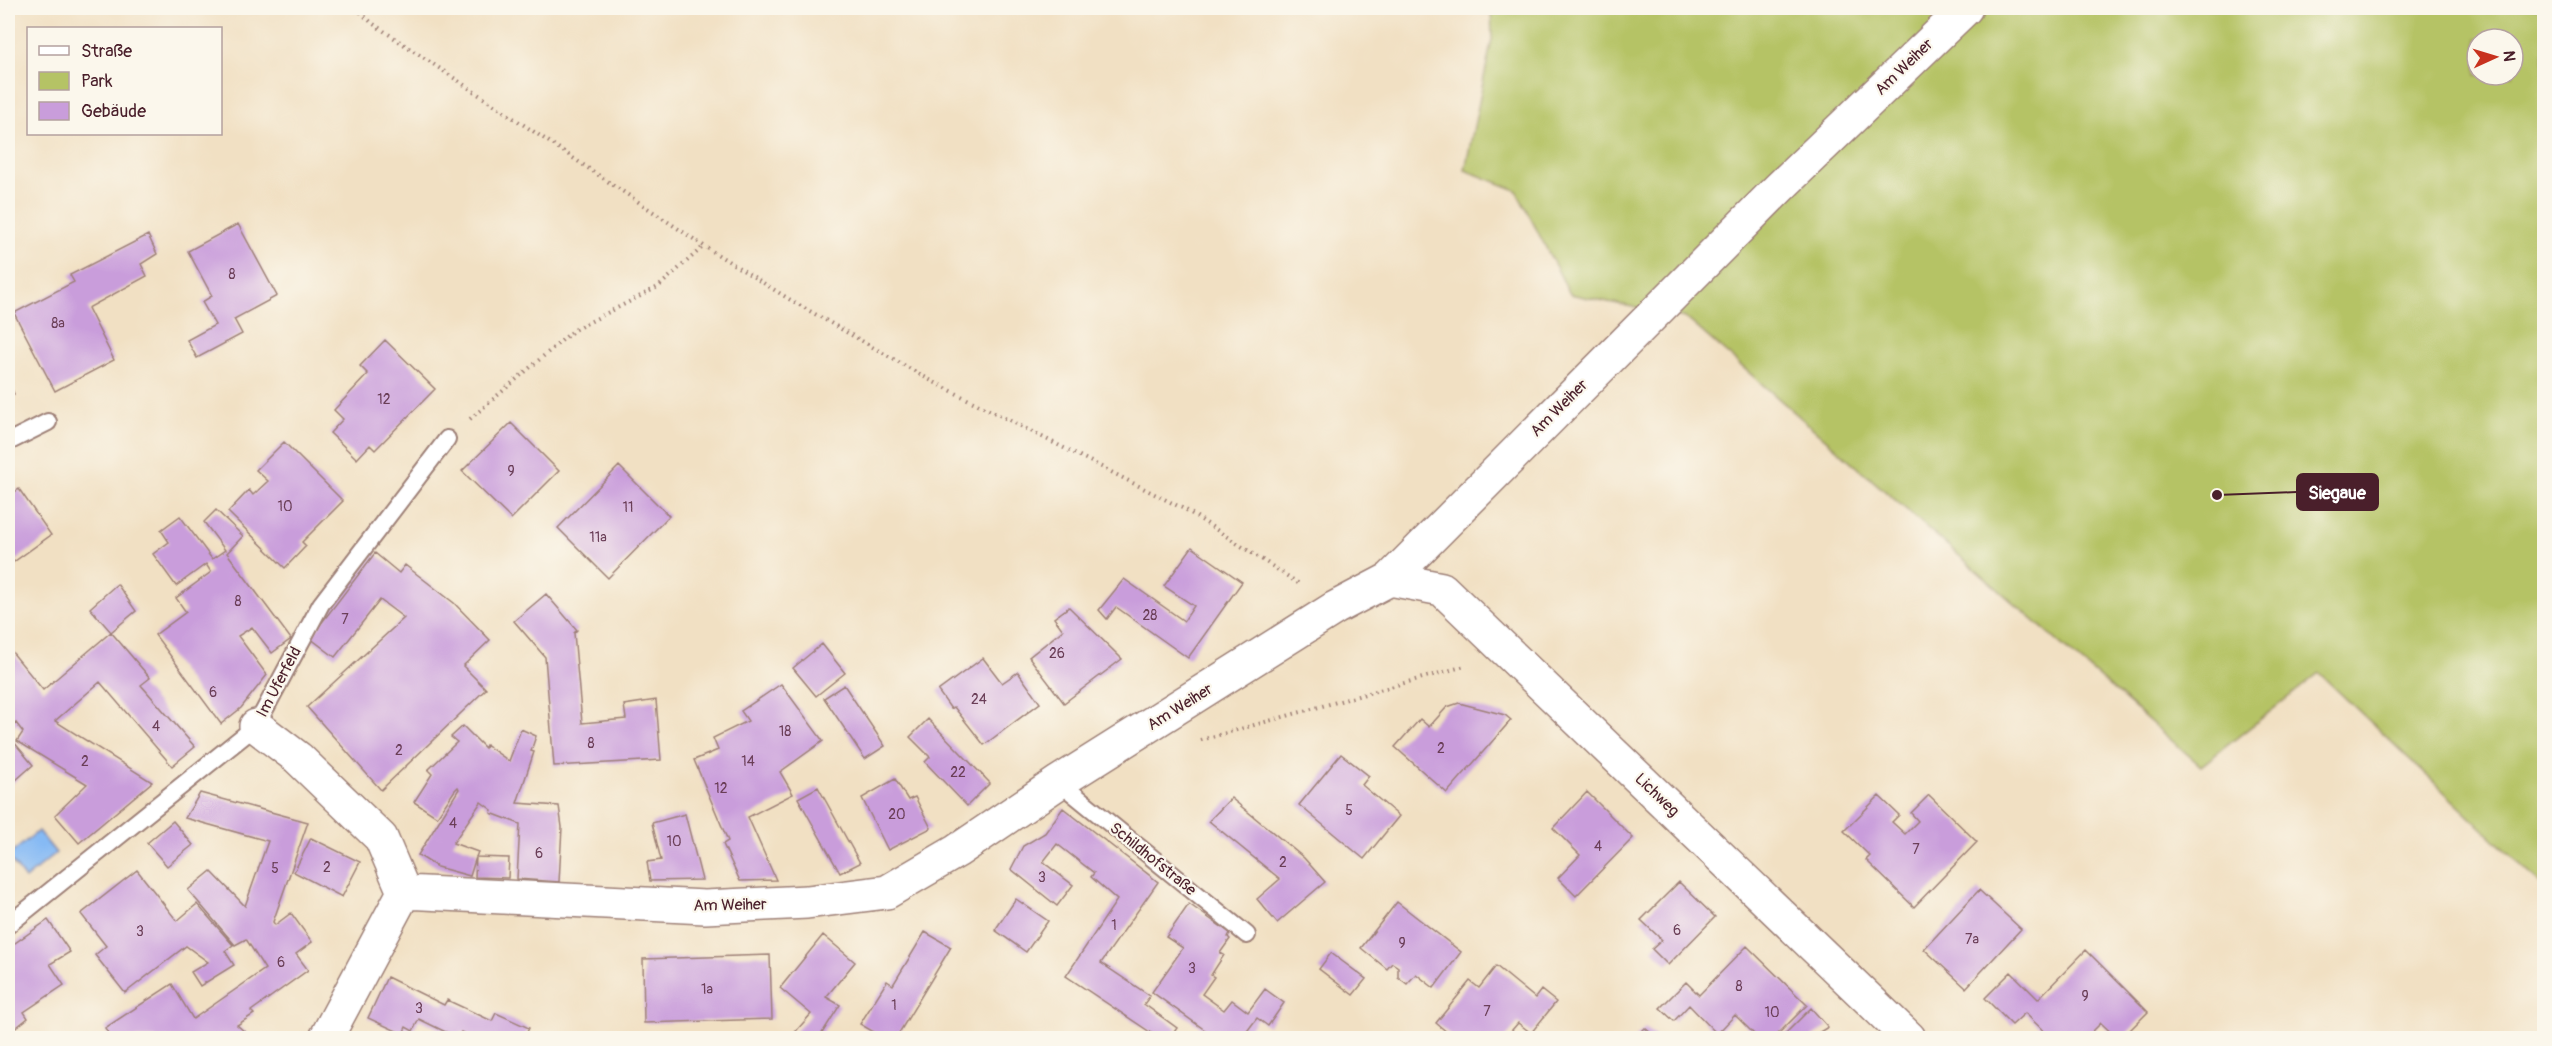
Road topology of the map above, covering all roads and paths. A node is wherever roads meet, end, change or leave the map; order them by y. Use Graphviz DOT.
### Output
graph roads {
  1 [pos="356,8"];
  2 [pos="1966,8"];
  3 [pos="704,246"];
  4 [pos="48,422"];
  5 [pos="447,439"];
  6 [pos="8,442"];
  7 [pos="1390,579"];
  8 [pos="1335,608"];
  9 [pos="1509,654"];
  10 [pos="256,726"];
  11 [pos="1197,742"];
  12 [pos="1059,782"];
  13 [pos="404,892"];
  14 [pos="8,925"];
  15 [pos="1247,935"];
  16 [pos="326,1038"];
  17 [pos="1909,1038"];
  1 -- 3 [label="path"];
  2 -- 7 [label="street, Am Weiher"];
  3 -- 5 [label="path"];
  3 -- 8 [label="path"];
  4 -- 6 [label="lane"];
  5 -- 10 [label="lane, Im Uferfeld"];
  7 -- 8 [label="street, Am Weiher"];
  7 -- 9 [label="street, Lichweg"];
  8 -- 12 [label="street, Am Weiher"];
  9 -- 11 [label="path"];
  9 -- 17 [label="street, Lichweg"];
  10 -- 13 [label="street"];
  10 -- 14 [label="lane, Im Uferfeld"];
  12 -- 13 [label="street, Am Weiher"];
  12 -- 15 [label="lane, Schildhofstraße"];
  13 -- 16 [label="street"];
}
